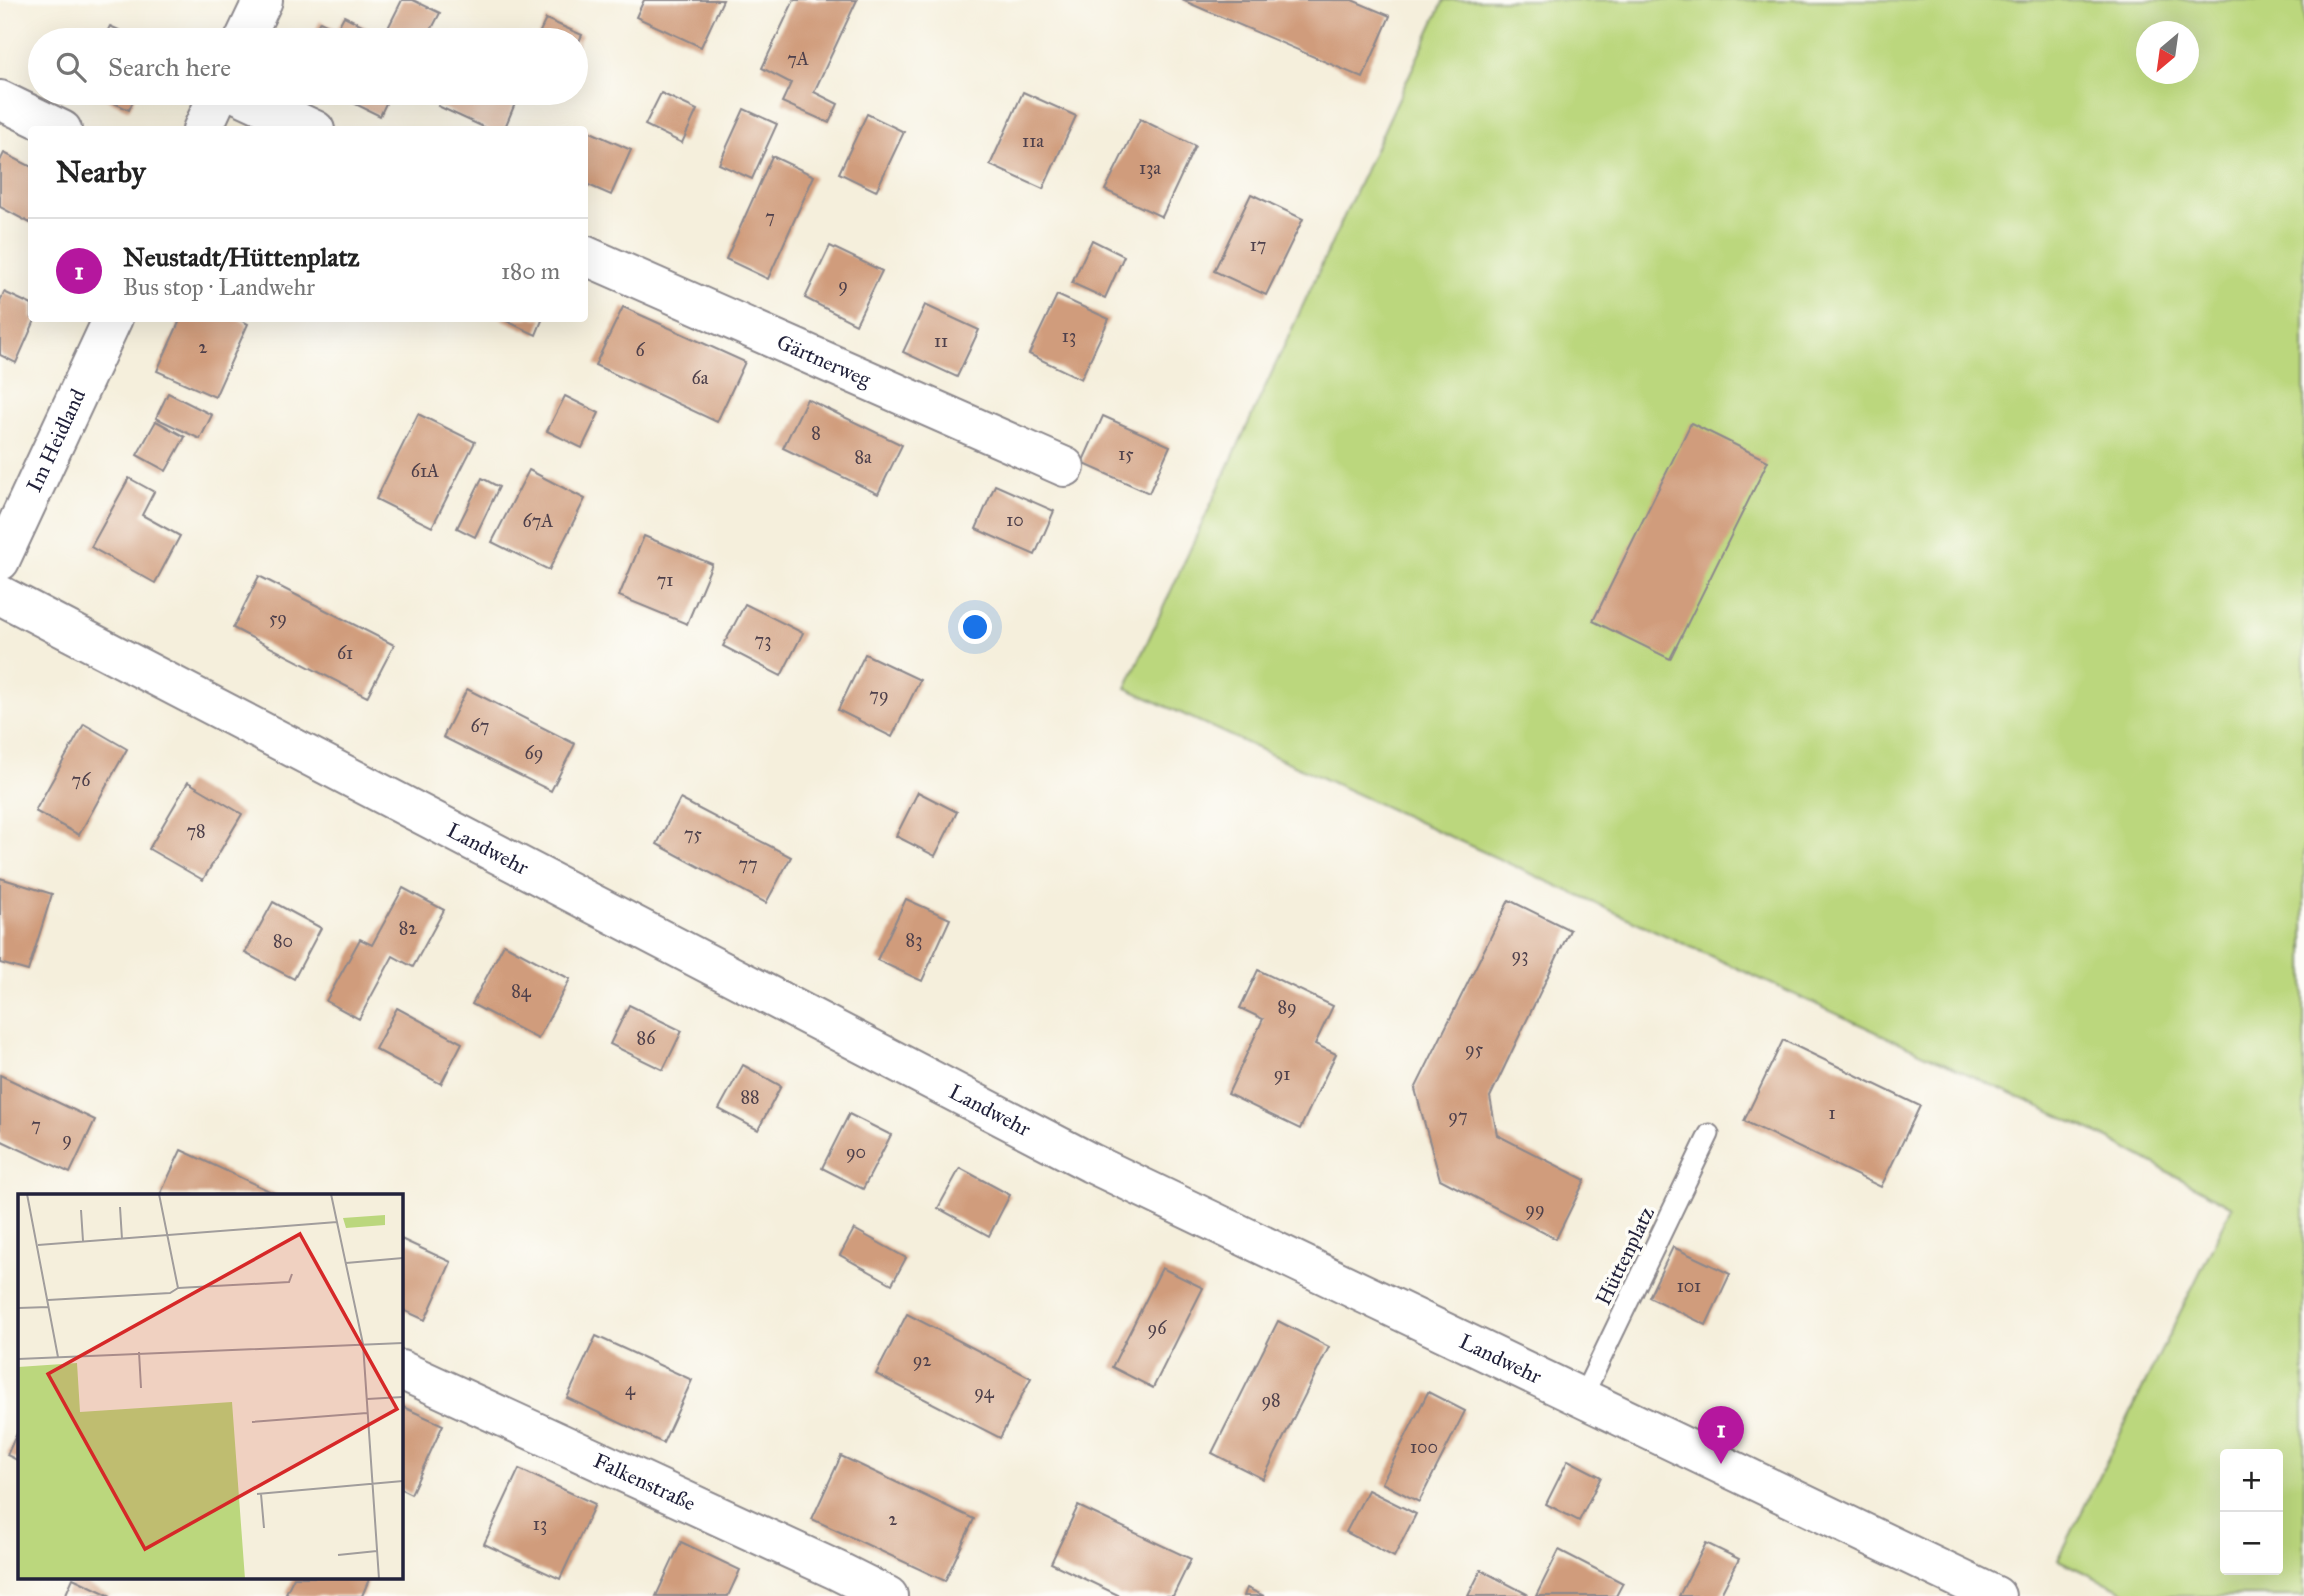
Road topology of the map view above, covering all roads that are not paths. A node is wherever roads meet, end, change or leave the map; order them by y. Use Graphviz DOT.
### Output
graph roads {
  1 [pos="263,0"];
  2 [pos="250,28"];
  3 [pos="0,100"];
  4 [pos="213,105"];
  5 [pos="262,105"];
  6 [pos="54,126"];
  7 [pos="204,126"];
  8 [pos="306,126"];
  9 [pos="588,257"];
  10 [pos="111,322"];
  11 [pos="1065,467"];
  12 [pos="0,561"];
  13 [pos="0,595"];
  14 [pos="1709,1134"];
  15 [pos="402,1370"];
  16 [pos="1581,1398"];
  17 [pos="888,1596"];
  18 [pos="1996,1596"];
  1 -- 2 [label="street"];
  3 -- 6 [label="street"];
  4 -- 7 [label="street"];
  5 -- 8 [label="street"];
  9 -- 11 [label="street, Gärtnerweg"];
  10 -- 12 [label="street, Im Heidland"];
  13 -- 16 [label="street, Landwehr"];
  14 -- 16 [label="lane, Hüttenplatz"];
  15 -- 17 [label="street, Falkenstraße"];
  16 -- 18 [label="street, Landwehr"];
}
